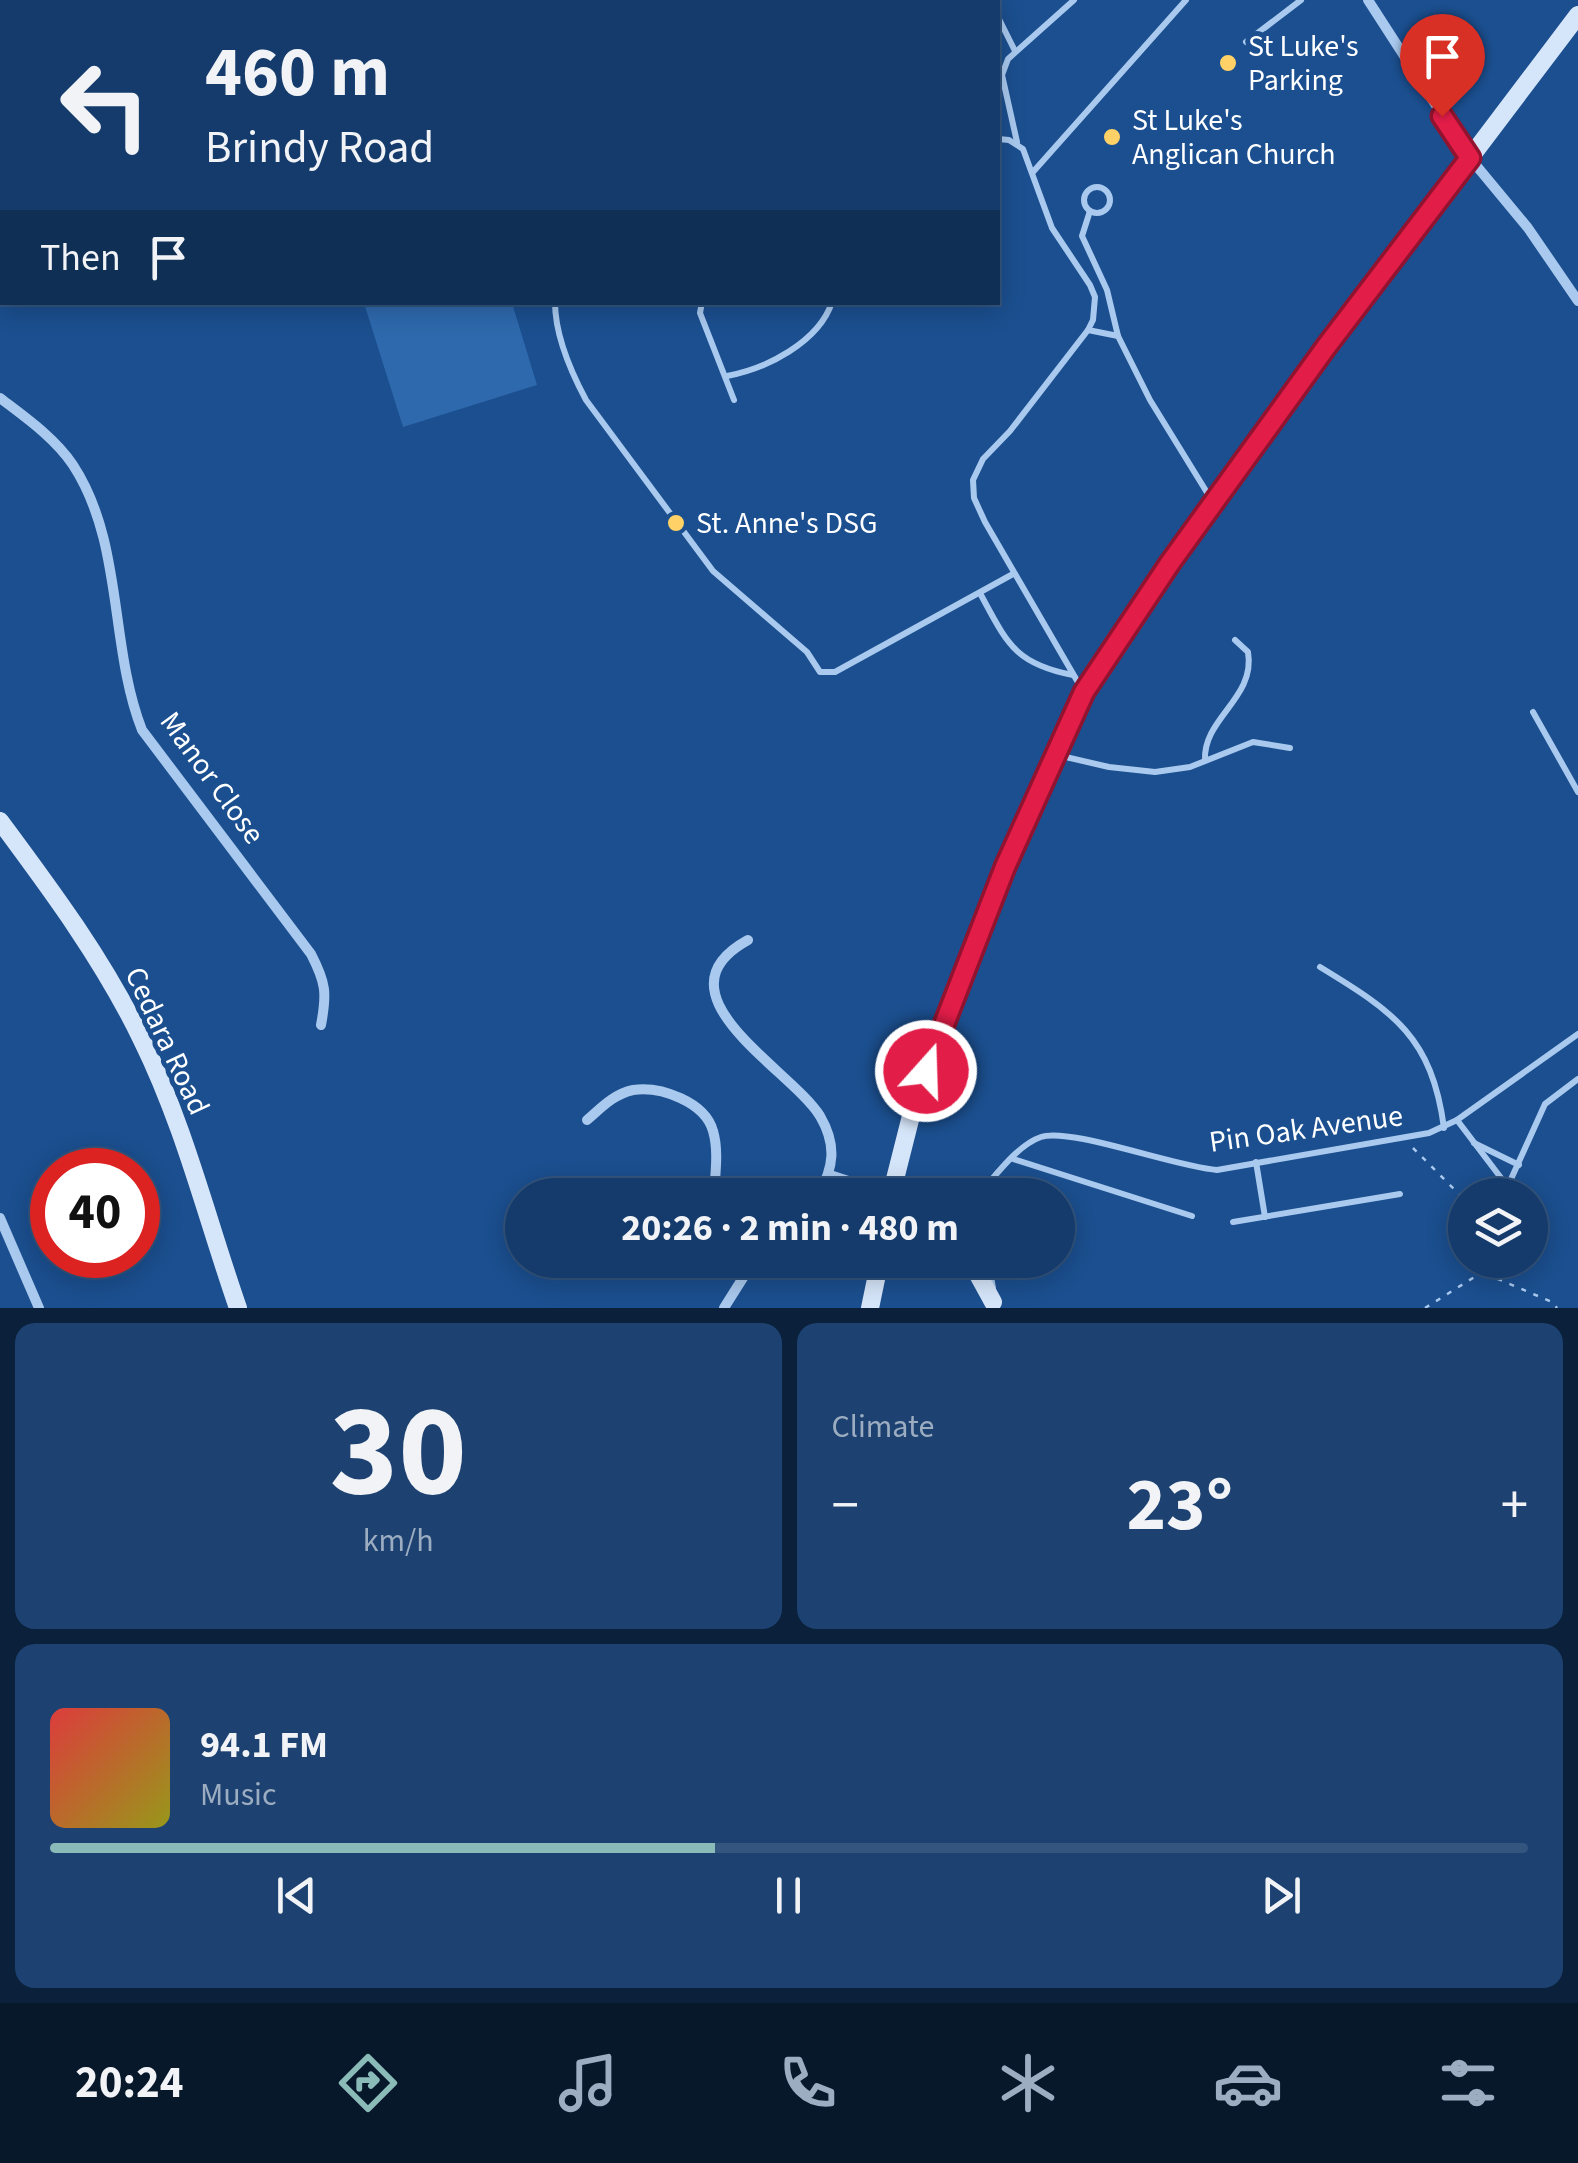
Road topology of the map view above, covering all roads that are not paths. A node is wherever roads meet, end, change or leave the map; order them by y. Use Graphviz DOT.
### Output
graph roads {
  1 [pos="1074,0"];
  2 [pos="1186,0"];
  3 [pos="1300,0"];
  4 [pos="1368,0"];
  5 [pos="1578,15"];
  6 [pos="1000,21"];
  7 [pos="1246,42"];
  8 [pos="1015,52"];
  9 [pos="1000,140"];
  10 [pos="1017,144"];
  11 [pos="1470,158"];
  12 [pos="1032,172"];
  13 [pos="1090,211"];
  14 [pos="1578,300"];
  15 [pos="555,305"];
  16 [pos="701,305"];
  17 [pos="831,305"];
  18 [pos="1088,330"];
  19 [pos="1118,336"];
  20 [pos="727,376"];
  21 [pos="0,398"];
  22 [pos="734,400"];
  23 [pos="1215,504"];
  24 [pos="1013,574"];
  25 [pos="980,594"];
  26 [pos="1235,640"];
  27 [pos="1073,674"];
  28 [pos="1084,692"];
  29 [pos="1533,712"];
  30 [pos="1290,748"];
  31 [pos="1056,755"];
  32 [pos="1205,760"];
  33 [pos="1578,792"];
  34 [pos="0,820"];
  35 [pos="748,940"];
  36 [pos="1320,967"];
  37 [pos="321,1024"];
  38 [pos="1578,1034"];
  39 [pos="1578,1078"];
  40 [pos="586,1120"];
  41 [pos="1458,1120"];
  42 [pos="1444,1128"];
  43 [pos="1472,1142"];
  44 [pos="1013,1159"];
  45 [pos="1256,1162"];
  46 [pos="1520,1166"];
  47 [pos="830,1175"];
  48 [pos="714,1178"];
  49 [pos="828,1178"];
  50 [pos="839,1178"];
  51 [pos="896,1178"];
  52 [pos="995,1178"];
  53 [pos="1499,1178"];
  54 [pos="1515,1178"];
  55 [pos="1400,1194"];
  56 [pos="1192,1216"];
  57 [pos="1265,1216"];
  58 [pos="0,1218"];
  59 [pos="1233,1222"];
  60 [pos="743,1278"];
  61 [pos="878,1278"];
  62 [pos="979,1278"];
  63 [pos="993,1278"];
  64 [pos="992,1305"];
  65 [pos="39,1308"];
  66 [pos="238,1308"];
  67 [pos="724,1308"];
  68 [pos="870,1308"];
  1 -- 8 [label="lane"];
  2 -- 12 [label="lane"];
  3 -- 7 [label="lane"];
  4 -- 11 [label="street"];
  5 -- 11 [label="street"];
  6 -- 8 [label="lane"];
  8 -- 10 [label="lane"];
  9 -- 10 [label="lane"];
  10 -- 12 [label="lane"];
  11 -- 14 [label="street"];
  11 -- 23 [label="street"];
  12 -- 18 [label="lane"];
  13 -- 13 [label="lane"];
  13 -- 19 [label="lane"];
  15 -- 25 [label="lane"];
  16 -- 20 [label="lane"];
  17 -- 20 [label="lane"];
  18 -- 19 [label="lane"];
  18 -- 24 [label="lane"];
  19 -- 23 [label="lane"];
  20 -- 22 [label="lane"];
  21 -- 37 [label="street, Manor Close"];
  23 -- 28 [label="street"];
  24 -- 25 [label="lane"];
  24 -- 27 [label="lane"];
  25 -- 27 [label="lane"];
  26 -- 32 [label="lane"];
  27 -- 28 [label="lane"];
  28 -- 31 [label="street"];
  29 -- 33 [label="lane"];
  30 -- 32 [label="lane"];
  31 -- 32 [label="lane"];
  31 -- 51 [label="street"];
  34 -- 66 [label="street, Cedara Road"];
  35 -- 47 [label="street"];
  36 -- 42 [label="lane"];
  38 -- 41 [label="lane, Pin Oak Avenue"];
  39 -- 46 [label="lane"];
  40 -- 48 [label="street"];
  41 -- 42 [label="lane, Pin Oak Avenue"];
  41 -- 43 [label="lane"];
  42 -- 45 [label="lane, Pin Oak Avenue"];
  43 -- 46 [label="lane"];
  43 -- 53 [label="lane"];
  44 -- 45 [label="lane, Pin Oak Avenue"];
  44 -- 52 [label="lane, Pin Oak Avenue"];
  44 -- 56 [label="lane"];
  45 -- 57 [label="lane"];
  46 -- 54 [label="lane"];
  47 -- 49 [label="street"];
  47 -- 50 [label="street"];
  55 -- 57 [label="lane"];
  57 -- 59 [label="lane"];
  58 -- 65 [label="street"];
  60 -- 67 [label="street"];
  61 -- 68 [label="street"];
  62 -- 64 [label="street"];
  63 -- 64 [label="lane"];
}
